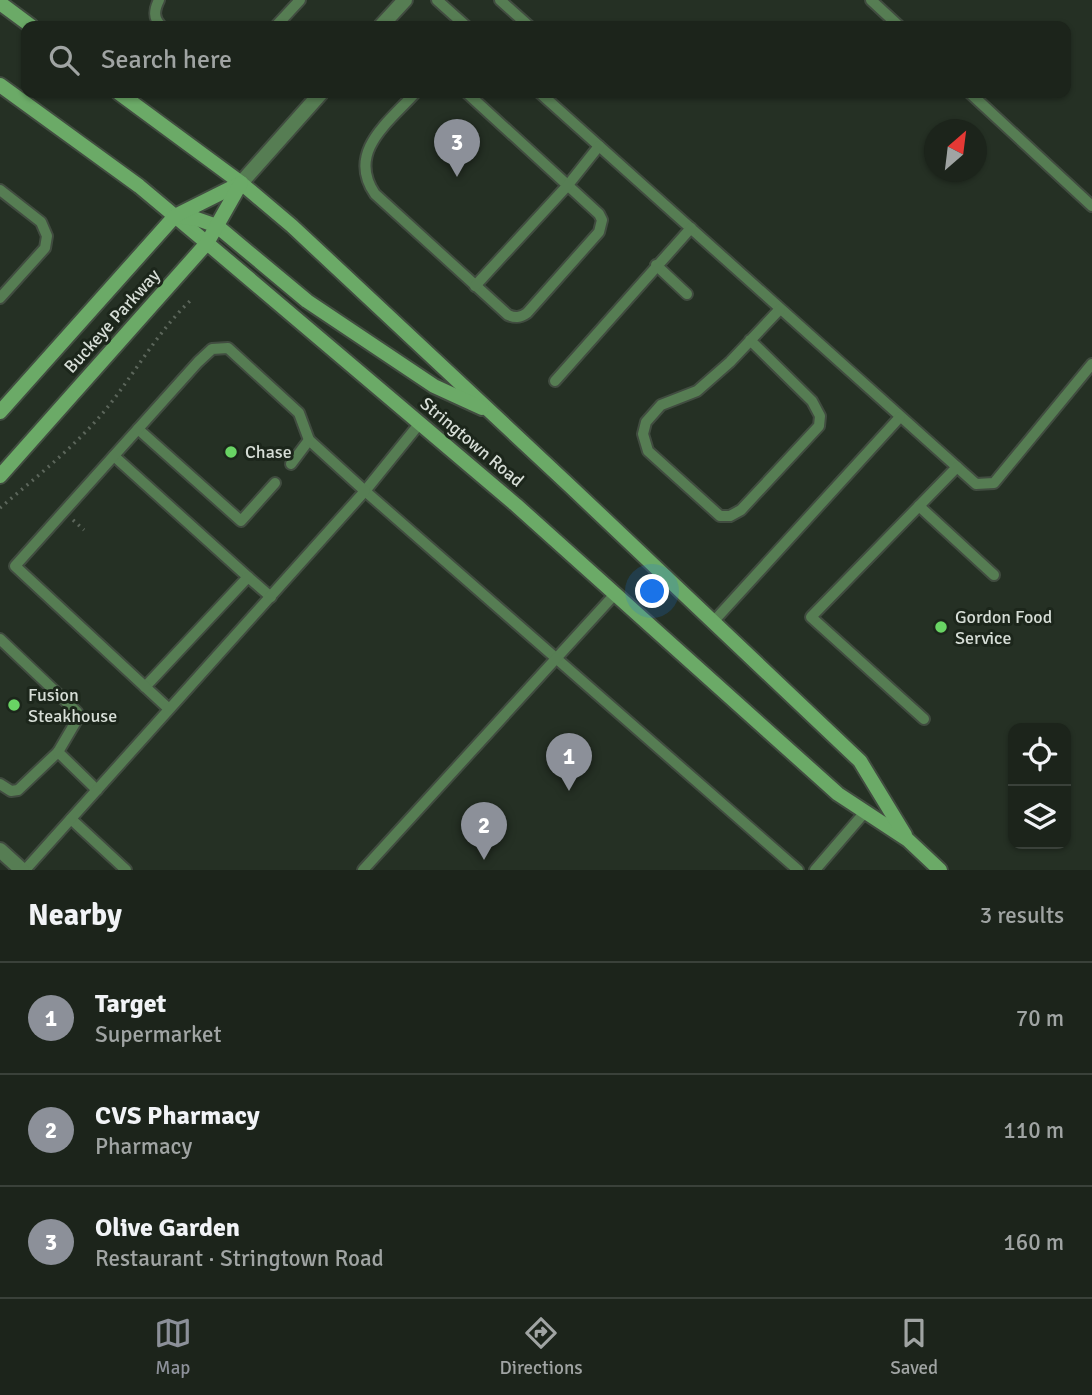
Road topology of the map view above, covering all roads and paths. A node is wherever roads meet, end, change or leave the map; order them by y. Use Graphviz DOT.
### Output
graph roads {
  1 [pos="159,0"];
  2 [pos="299,0"];
  3 [pos="405,0"];
  4 [pos="437,0"];
  5 [pos="499,0"];
  6 [pos="871,0"];
  7 [pos="0,3"];
  8 [pos="24,21"];
  9 [pos="156,21"];
  10 [pos="280,21"];
  11 [pos="386,21"];
  12 [pos="460,21"];
  13 [pos="523,21"];
  14 [pos="894,21"];
  15 [pos="0,85"];
  16 [pos="126,98"];
  17 [pos="317,98"];
  18 [pos="411,98"];
  19 [pos="477,98"];
  20 [pos="546,98"];
  21 [pos="975,98"];
  22 [pos="599,146"];
  23 [pos="241,183"];
  24 [pos="568,185"];
  25 [pos="0,190"];
  26 [pos="1092,206"];
  27 [pos="175,216"];
  28 [pos="217,226"];
  29 [pos="691,228"];
  30 [pos="207,243"];
  31 [pos="656,265"];
  32 [pos="475,286"];
  33 [pos="687,294"];
  34 [pos="0,298"];
  35 [pos="191,300"];
  36 [pos="780,309"];
  37 [pos="750,340"];
  38 [pos="1092,364"];
  39 [pos="555,381"];
  40 [pos="0,412"];
  41 [pos="495,415"];
  42 [pos="900,417"];
  43 [pos="420,423"];
  44 [pos="138,429"];
  45 [pos="309,440"];
  46 [pos="114,456"];
  47 [pos="291,464"];
  48 [pos="957,467"];
  49 [pos="0,476"];
  50 [pos="275,483"];
  51 [pos="365,491"];
  52 [pos="919,506"];
  53 [pos="0,508"];
  54 [pos="71,519"];
  55 [pos="84,530"];
  56 [pos="994,575"];
  57 [pos="248,577"];
  58 [pos="615,594"];
  59 [pos="271,597"];
  60 [pos="713,622"];
  61 [pos="0,639"];
  62 [pos="556,656"];
  63 [pos="145,687"];
  64 [pos="170,709"];
  65 [pos="924,719"];
  66 [pos="58,752"];
  67 [pos="0,784"];
  68 [pos="97,790"];
  69 [pos="864,812"];
  70 [pos="71,819"];
  71 [pos="908,839"];
  72 [pos="0,850"];
  73 [pos="24,870"];
  74 [pos="126,870"];
  75 [pos="363,870"];
  76 [pos="797,870"];
  77 [pos="814,870"];
  78 [pos="940,870"];
  1 -- 9 [label="lane"];
  2 -- 10 [label="lane"];
  3 -- 11 [label="street"];
  4 -- 12 [label="lane"];
  5 -- 13 [label="lane"];
  6 -- 14 [label="lane"];
  7 -- 8 [label="main road"];
  15 -- 27 [label="main road, Stringtown Road"];
  16 -- 23 [label="main road, Stringtown Road"];
  17 -- 23 [label="street, Buckeye Parkway"];
  18 -- 32 [label="lane"];
  19 -- 24 [label="lane"];
  20 -- 22 [label="lane"];
  21 -- 26 [label="lane"];
  22 -- 24 [label="lane"];
  22 -- 29 [label="lane"];
  23 -- 27 [label="main road, Buckeye Parkway"];
  23 -- 28 [label="main road, Buckeye Parkway"];
  23 -- 41 [label="main road, Stringtown Road"];
  24 -- 32 [label="lane"];
  24 -- 32 [label="lane"];
  25 -- 34 [label="lane"];
  27 -- 28 [label="main road"];
  27 -- 30 [label="main road, Stringtown Road"];
  27 -- 40 [label="main road, Buckeye Parkway"];
  28 -- 30 [label="main road, Buckeye Parkway"];
  28 -- 41 [label="main road"];
  29 -- 31 [label="lane"];
  29 -- 36 [label="lane"];
  30 -- 43 [label="main road, Stringtown Road"];
  30 -- 49 [label="main road, Buckeye Parkway"];
  31 -- 33 [label="lane"];
  31 -- 39 [label="lane"];
  35 -- 53 [label="path"];
  36 -- 37 [label="lane"];
  36 -- 42 [label="lane"];
  37 -- 37 [label="lane"];
  38 -- 48 [label="lane"];
  41 -- 60 [label="main road, Stringtown Road"];
  42 -- 48 [label="lane"];
  42 -- 60 [label="lane"];
  43 -- 51 [label="lane"];
  43 -- 58 [label="main road, Stringtown Road"];
  44 -- 45 [label="lane"];
  44 -- 46 [label="lane"];
  44 -- 50 [label="lane"];
  45 -- 47 [label="lane"];
  45 -- 51 [label="lane"];
  46 -- 57 [label="lane"];
  46 -- 63 [label="lane"];
  48 -- 52 [label="lane"];
  51 -- 59 [label="lane"];
  51 -- 62 [label="lane"];
  52 -- 56 [label="lane"];
  52 -- 65 [label="lane"];
  54 -- 55 [label="path"];
  57 -- 59 [label="lane"];
  57 -- 63 [label="lane"];
  58 -- 62 [label="lane"];
  58 -- 69 [label="main road, Stringtown Road"];
  59 -- 64 [label="lane"];
  60 -- 71 [label="main road, Stringtown Road"];
  61 -- 66 [label="lane"];
  62 -- 75 [label="lane"];
  62 -- 76 [label="lane"];
  63 -- 64 [label="lane"];
  64 -- 68 [label="lane"];
  66 -- 67 [label="lane"];
  66 -- 68 [label="lane"];
  68 -- 70 [label="lane"];
  69 -- 71 [label="main road, Stringtown Road"];
  69 -- 77 [label="lane"];
  70 -- 73 [label="lane"];
  70 -- 74 [label="lane"];
  71 -- 78 [label="main road, Stringtown Road"];
  72 -- 73 [label="street"];
}
